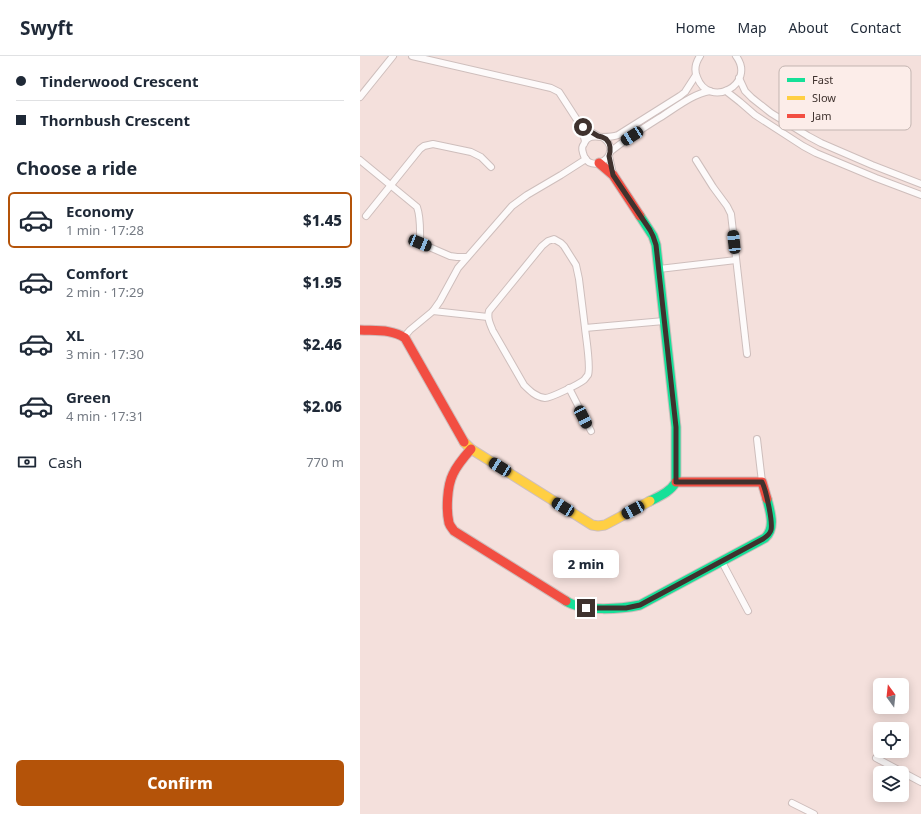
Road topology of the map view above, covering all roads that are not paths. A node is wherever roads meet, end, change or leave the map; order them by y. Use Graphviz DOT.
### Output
graph roads {
  1 [pos="393,56"];
  2 [pos="412,56"];
  3 [pos="700,56"];
  4 [pos="736,56"];
  5 [pos="696,75"];
  6 [pos="739,78"];
  7 [pos="710,91"];
  8 [pos="726,91"];
  9 [pos="360,97"];
  10 [pos="646,117"];
  11 [pos="779,117"];
  12 [pos="650,124"];
  13 [pos="581,126"];
  14 [pos="799,130"];
  15 [pos="600,136"];
  16 [pos="585,141"];
  17 [pos="609,154"];
  18 [pos="586,159"];
  19 [pos="360,160"];
  20 [pos="696,160"];
  21 [pos="599,163"];
  22 [pos="491,167"];
  23 [pos="613,175"];
  24 [pos="921,184"];
  25 [pos="391,186"];
  26 [pos="921,195"];
  27 [pos="366,216"];
  28 [pos="450,256"];
  29 [pos="467,257"];
  30 [pos="736,260"];
  31 [pos="458,268"];
  32 [pos="659,269"];
  33 [pos="433,311"];
  34 [pos="488,317"];
  35 [pos="664,321"];
  36 [pos="585,328"];
  37 [pos="360,330"];
  38 [pos="404,337"];
  39 [pos="747,354"];
  40 [pos="569,388"];
  41 [pos="591,431"];
  42 [pos="757,439"];
  43 [pos="470,449"];
  44 [pos="676,482"];
  45 [pos="762,482"];
  46 [pos="722,562"];
  47 [pos="748,611"];
  48 [pos="876,758"];
  49 [pos="921,782"];
  50 [pos="792,803"];
  51 [pos="814,814"];
  1 -- 9 [label="street"];
  2 -- 13 [label="street"];
  3 -- 5 [label="street"];
  4 -- 6 [label="street"];
  5 -- 7 [label="street"];
  5 -- 10 [label="street"];
  6 -- 8 [label="street"];
  6 -- 11 [label="street"];
  7 -- 8 [label="street"];
  7 -- 12 [label="street"];
  8 -- 26 [label="street"];
  10 -- 12 [label="street"];
  10 -- 15 [label="street"];
  12 -- 17 [label="street"];
  13 -- 15 [label="street"];
  13 -- 16 [label="street"];
  14 -- 24 [label="street"];
  15 -- 16 [label="street"];
  15 -- 17 [label="street"];
  16 -- 18 [label="street"];
  17 -- 21 [label="street"];
  17 -- 23 [label="street"];
  18 -- 21 [label="street"];
  18 -- 29 [label="street"];
  19 -- 25 [label="street"];
  20 -- 30 [label="street"];
  21 -- 23 [label="street"];
  22 -- 25 [label="street"];
  23 -- 32 [label="street"];
  25 -- 27 [label="street"];
  25 -- 28 [label="street"];
  28 -- 29 [label="street"];
  28 -- 31 [label="street"];
  29 -- 31 [label="street"];
  30 -- 32 [label="street"];
  30 -- 39 [label="street"];
  31 -- 33 [label="street"];
  32 -- 35 [label="street"];
  33 -- 34 [label="street"];
  33 -- 38 [label="street"];
  34 -- 36 [label="street"];
  34 -- 40 [label="street"];
  35 -- 36 [label="street"];
  35 -- 44 [label="street"];
  36 -- 40 [label="street"];
  37 -- 38 [label="street"];
  38 -- 43 [label="street"];
  40 -- 41 [label="street"];
  42 -- 45 [label="street"];
  43 -- 44 [label="street"];
  43 -- 46 [label="street"];
  44 -- 45 [label="street"];
  45 -- 46 [label="street"];
  46 -- 47 [label="street"];
  48 -- 49 [label="street"];
  50 -- 51 [label="street"];
}
